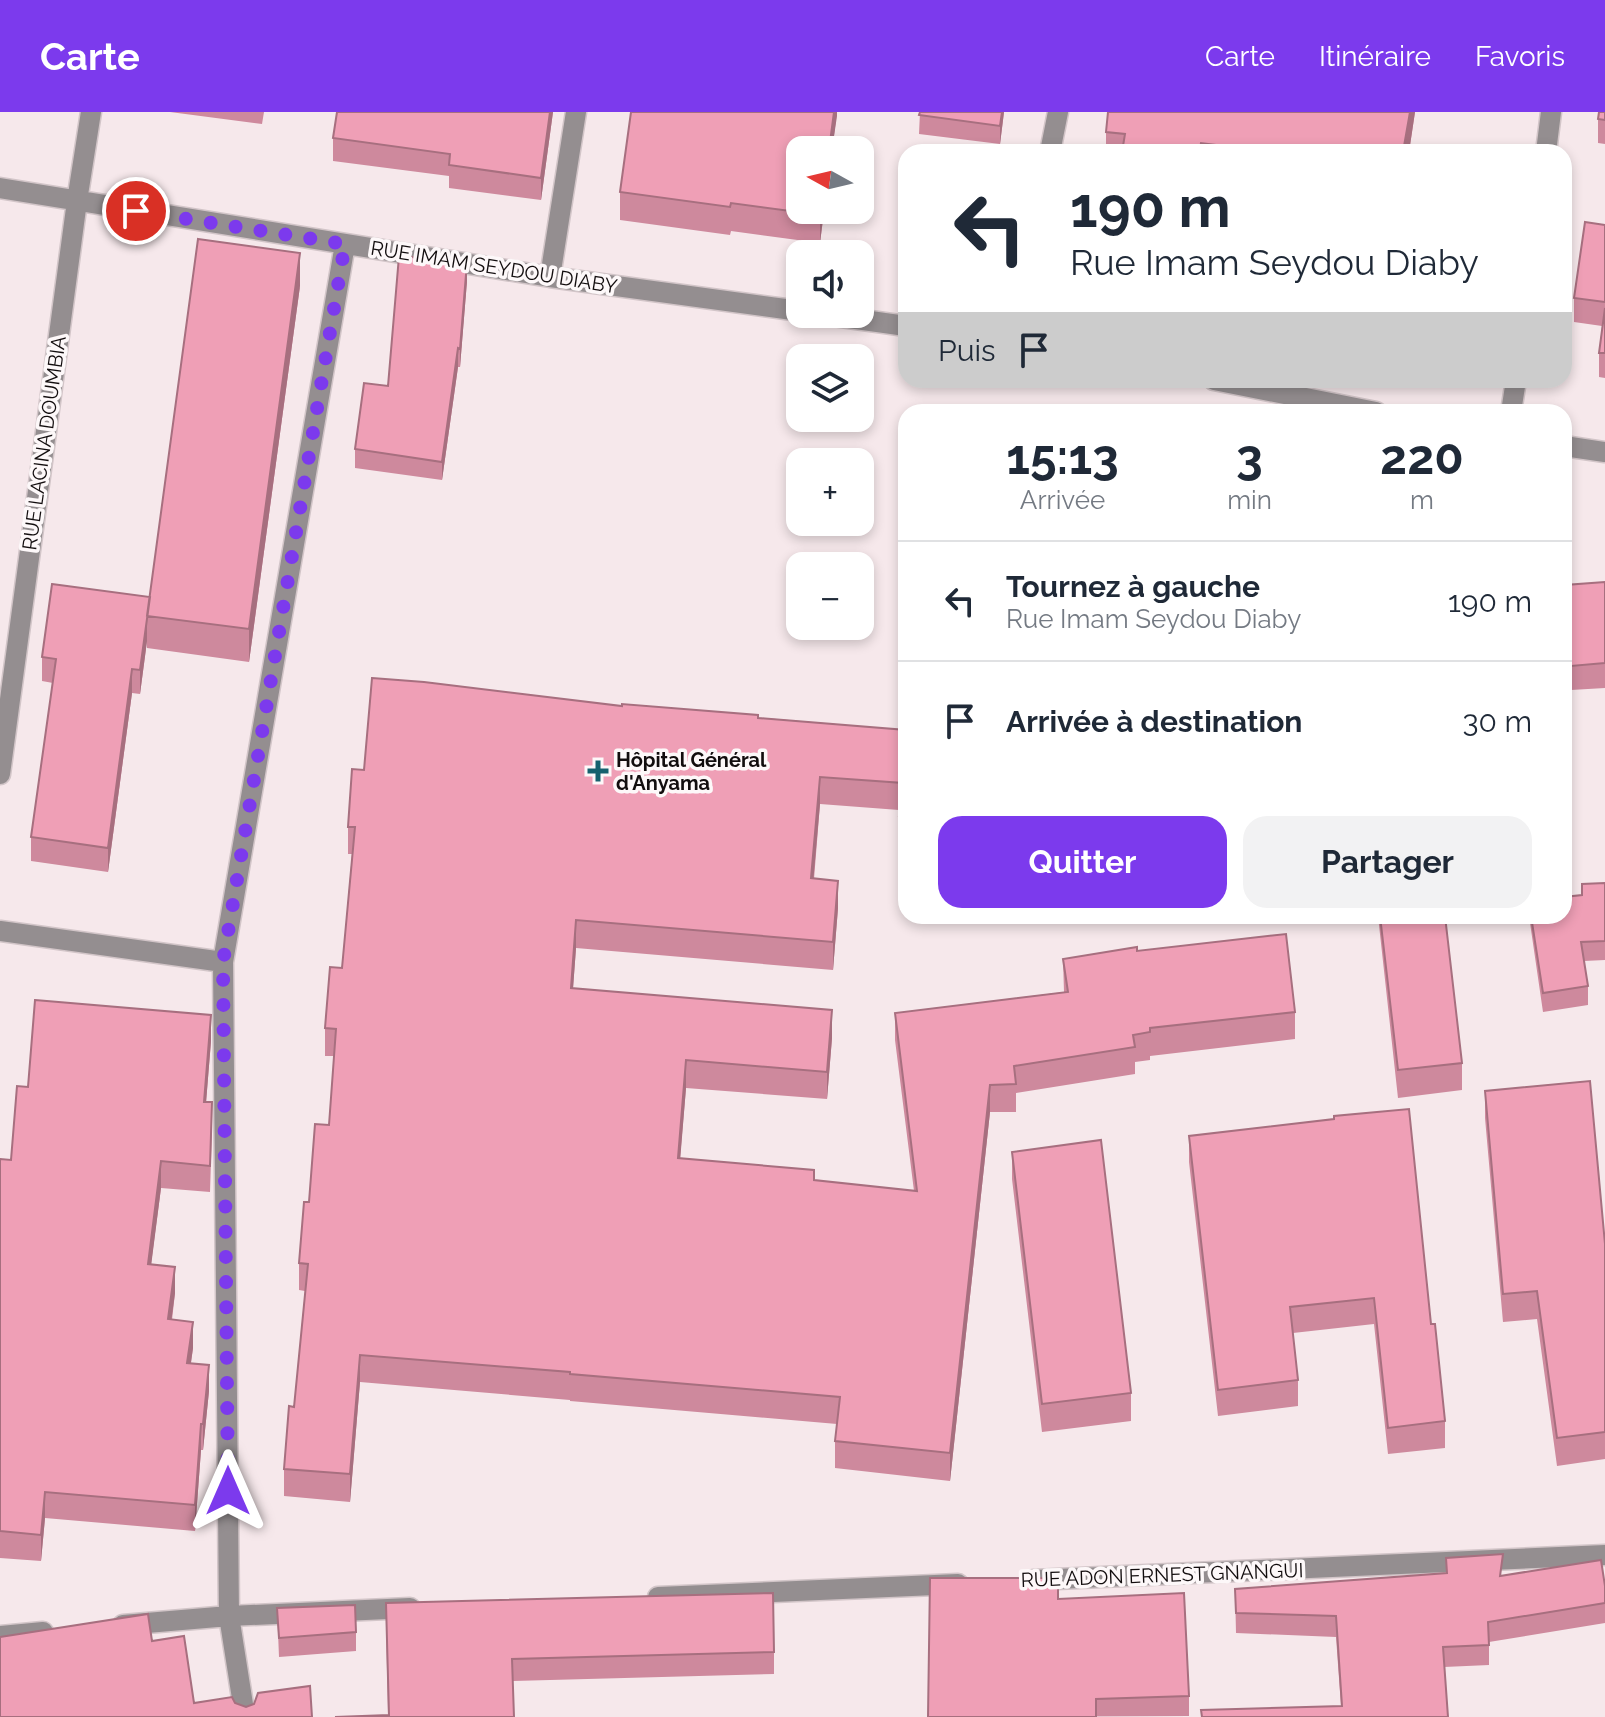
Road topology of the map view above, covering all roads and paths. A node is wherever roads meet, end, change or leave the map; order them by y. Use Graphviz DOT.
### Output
graph roads {
  1 [pos="91,112"];
  2 [pos="576,112"];
  3 [pos="1058,112"];
  4 [pos="1551,112"];
  5 [pos="1052,144"];
  6 [pos="1547,144"];
  7 [pos="0,188"];
  8 [pos="77,201"];
  9 [pos="345,244"];
  10 [pos="550,277"];
  11 [pos="786,309"];
  12 [pos="874,322"];
  13 [pos="898,325"];
  14 [pos="1254,388"];
  15 [pos="1336,404"];
  16 [pos="1572,447"];
  17 [pos="1605,452"];
  18 [pos="0,774"];
  19 [pos="0,931"];
  20 [pos="223,962"];
  21 [pos="1605,1555"];
  22 [pos="1019,1581"];
  23 [pos="971,1583"];
  24 [pos="639,1598"];
  25 [pos="434,1607"];
  26 [pos="229,1616"];
  27 [pos="107,1626"];
  28 [pos="61,1630"];
  29 [pos="0,1636"];
  30 [pos="245,1717"];
  1 -- 8 [label="street, RUE LACINA DOUMBIA"];
  2 -- 10 [label="street"];
  3 -- 5 [label="street"];
  4 -- 6 [label="street"];
  7 -- 8 [label="street, RUE IMAM SEYDOU DIABY"];
  8 -- 9 [label="street, RUE IMAM SEYDOU DIABY"];
  8 -- 18 [label="street, RUE LACINA DOUMBIA"];
  9 -- 10 [label="street, RUE IMAM SEYDOU DIABY"];
  9 -- 20 [label="street"];
  10 -- 11 [label="street, RUE IMAM SEYDOU DIABY"];
  12 -- 13 [label="street"];
  14 -- 15 [label="street"];
  16 -- 17 [label="street"];
  19 -- 20 [label="street"];
  20 -- 26 [label="street"];
  21 -- 22 [label="street, RUE ADON ERNEST GNANGUI"];
  23 -- 24 [label="street"];
  25 -- 26 [label="street"];
  26 -- 27 [label="street"];
  26 -- 30 [label="street"];
  28 -- 29 [label="street"];
}
